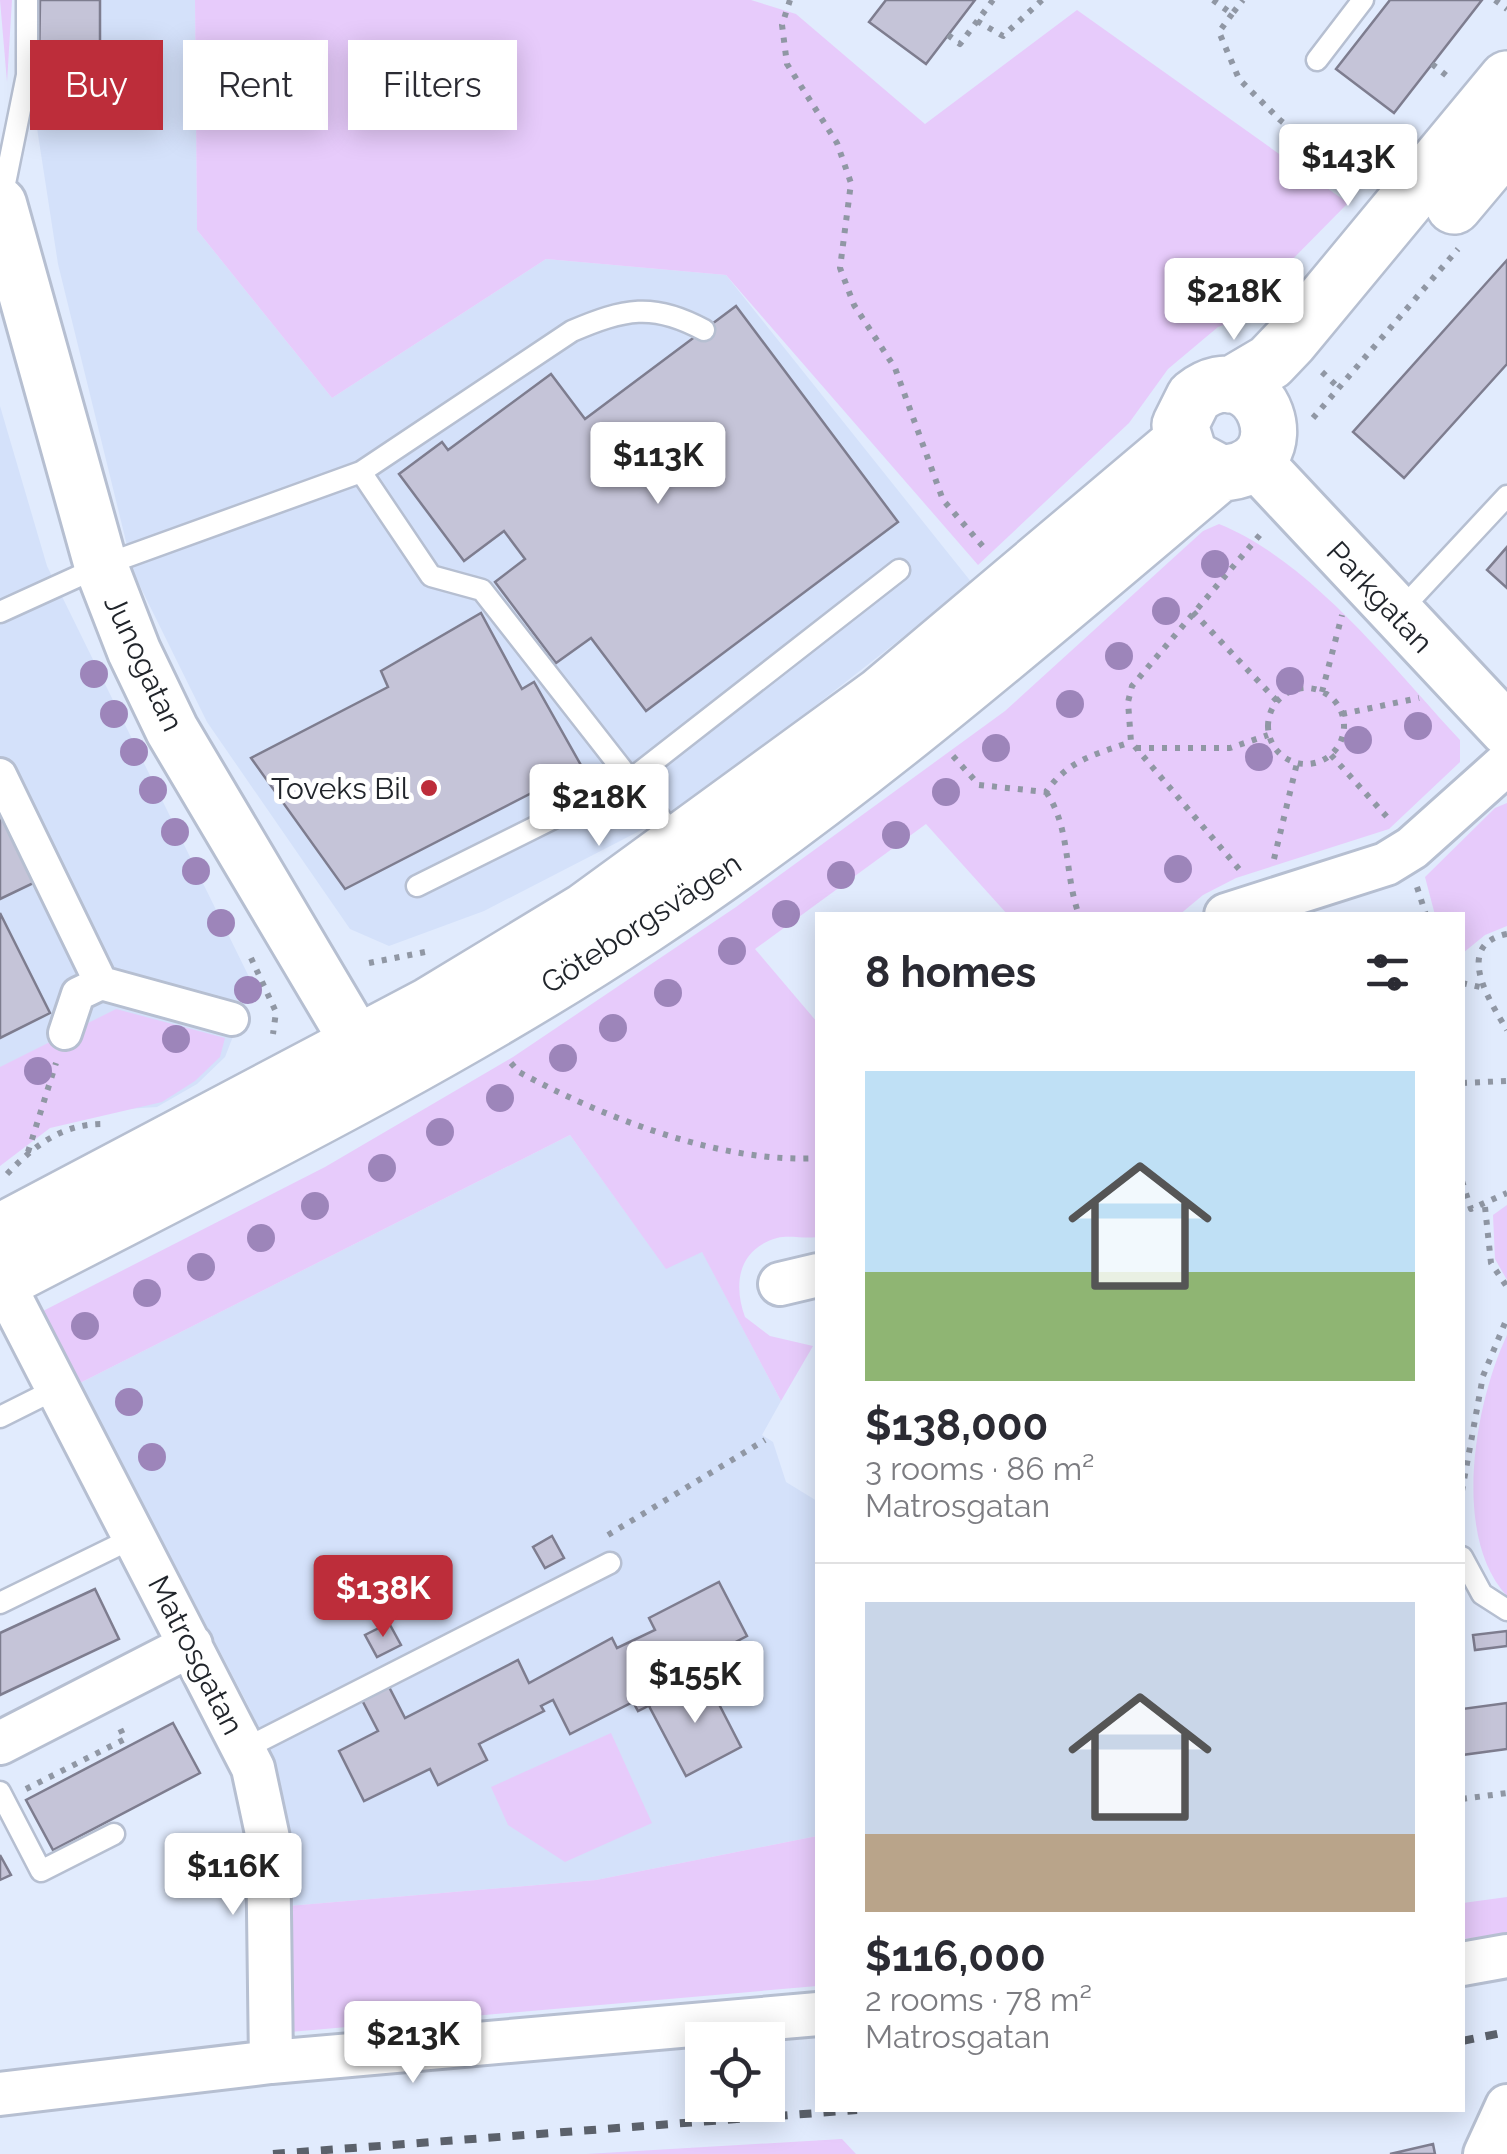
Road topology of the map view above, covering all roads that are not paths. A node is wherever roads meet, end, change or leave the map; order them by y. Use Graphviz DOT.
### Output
graph roads {
  1 [pos="27,0"];
  2 [pos="1363,0"];
  3 [pos="1318,60"];
  4 [pos="1507,80"];
  5 [pos="1507,142"];
  6 [pos="0,204"];
  7 [pos="704,330"];
  8 [pos="1231,436"];
  9 [pos="361,472"];
  10 [pos="1507,496"];
  11 [pos="100,566"];
  12 [pos="899,570"];
  13 [pos="0,612"];
  14 [pos="1396,614"];
  15 [pos="1507,730"];
  16 [pos="1507,762"];
  17 [pos="0,775"];
  18 [pos="630,780"];
  19 [pos="680,844"];
  20 [pos="417,886"];
  21 [pos="1237,898"];
  22 [pos="101,983"];
  23 [pos="232,1019"];
  24 [pos="65,1034"];
  25 [pos="370,1063"];
  26 [pos="1,1265"];
  27 [pos="58,1388"];
  28 [pos="0,1416"];
  29 [pos="135,1537"];
  30 [pos="1465,1562"];
  31 [pos="610,1563"];
  32 [pos="0,1603"];
  33 [pos="1507,1610"];
  34 [pos="191,1645"];
  35 [pos="0,1743"];
  36 [pos="244,1749"];
  37 [pos="2,1796"];
  38 [pos="114,1834"];
  39 [pos="1507,1956"];
  40 [pos="1465,1963"];
  41 [pos="815,2014"];
  42 [pos="271,2062"];
  43 [pos="0,2094"];
  44 [pos="1507,2106"];
  45 [pos="1485,2154"];
  1 -- 6 [label="lane"];
  2 -- 3 [label="lane"];
  4 -- 8 [label="main road, Göteborgsvägen"];
  5 -- 8 [label="main road, Göteborgsvägen"];
  6 -- 11 [label="street, Junogatan"];
  7 -- 9 [label="lane"];
  8 -- 14 [label="street, Parkgatan"];
  8 -- 19 [label="main road, Göteborgsvägen"];
  8 -- 25 [label="main road, Göteborgsvägen"];
  9 -- 11 [label="lane"];
  9 -- 18 [label="lane"];
  10 -- 14 [label="lane"];
  11 -- 13 [label="lane"];
  11 -- 25 [label="street, Junogatan"];
  12 -- 18 [label="lane"];
  14 -- 15 [label="street, Parkgatan"];
  16 -- 21 [label="street"];
  17 -- 22 [label="street"];
  18 -- 19 [label="lane"];
  18 -- 20 [label="lane"];
  19 -- 25 [label="main road, Göteborgsvägen"];
  22 -- 23 [label="street"];
  22 -- 24 [label="street"];
  25 -- 26 [label="main road, Göteborgsvägen"];
  26 -- 27 [label="street, Matrosgatan"];
  27 -- 28 [label="lane"];
  27 -- 29 [label="street, Matrosgatan"];
  29 -- 32 [label="lane"];
  29 -- 34 [label="street, Matrosgatan"];
  30 -- 33 [label="lane"];
  31 -- 36 [label="lane"];
  34 -- 35 [label="street"];
  34 -- 36 [label="street, Matrosgatan"];
  36 -- 42 [label="street, Matrosgatan"];
  37 -- 38 [label="lane"];
  39 -- 40 [label="street"];
  41 -- 42 [label="street"];
  42 -- 43 [label="street"];
  44 -- 45 [label="street"];
}
